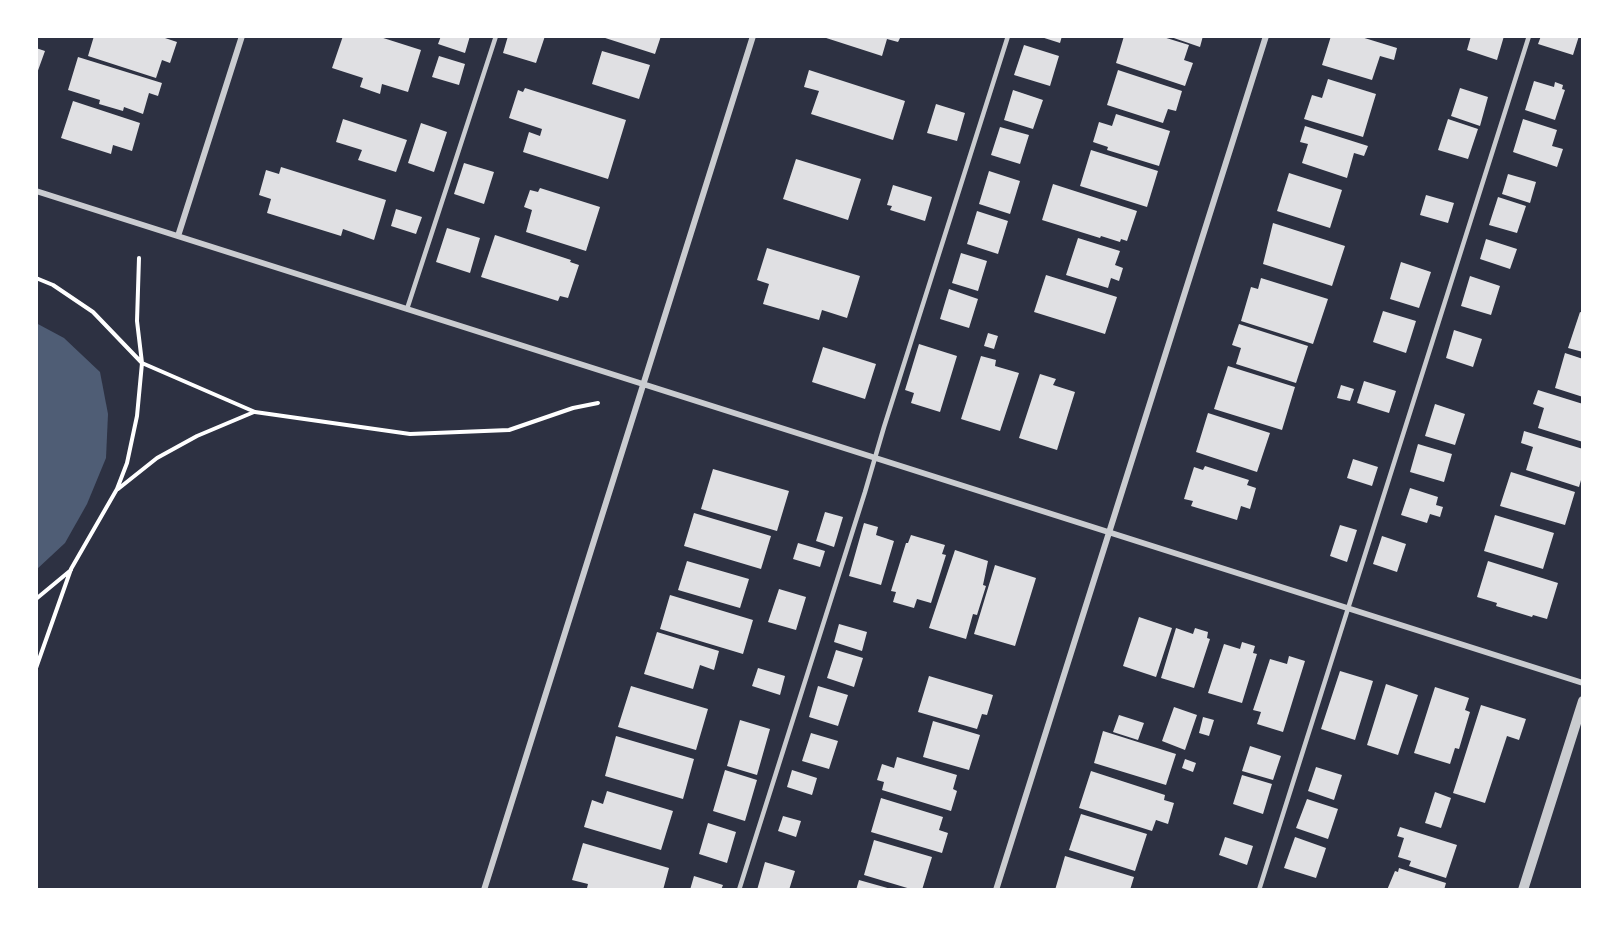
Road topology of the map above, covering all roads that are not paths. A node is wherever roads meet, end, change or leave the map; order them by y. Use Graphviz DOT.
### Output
graph roads {
  1 [pos="242,36"];
  2 [pos="496,36"];
  3 [pos="753,36"];
  4 [pos="1008,36"];
  5 [pos="1266,36"];
  6 [pos="1529,36"];
  7 [pos="36,191"];
  8 [pos="178,236"];
  9 [pos="407,309"];
  10 [pos="643,384"];
  11 [pos="875,458"];
  12 [pos="1108,532"];
  13 [pos="1348,609"];
  14 [pos="1583,683"];
  15 [pos="1583,701"];
  16 [pos="484,890"];
  17 [pos="739,890"];
  18 [pos="996,890"];
  19 [pos="1259,890"];
  20 [pos="1523,890"];
  1 -- 8 [label="street"];
  2 -- 9 [label="lane"];
  3 -- 10 [label="street"];
  4 -- 11 [label="lane"];
  5 -- 12 [label="street"];
  6 -- 13 [label="lane"];
  7 -- 8 [label="street"];
  8 -- 9 [label="street"];
  9 -- 10 [label="street"];
  10 -- 11 [label="street"];
  10 -- 16 [label="street"];
  11 -- 12 [label="street"];
  11 -- 17 [label="lane"];
  12 -- 13 [label="street"];
  12 -- 18 [label="street"];
  13 -- 14 [label="street"];
  13 -- 19 [label="lane"];
  15 -- 20 [label="street"];
}
